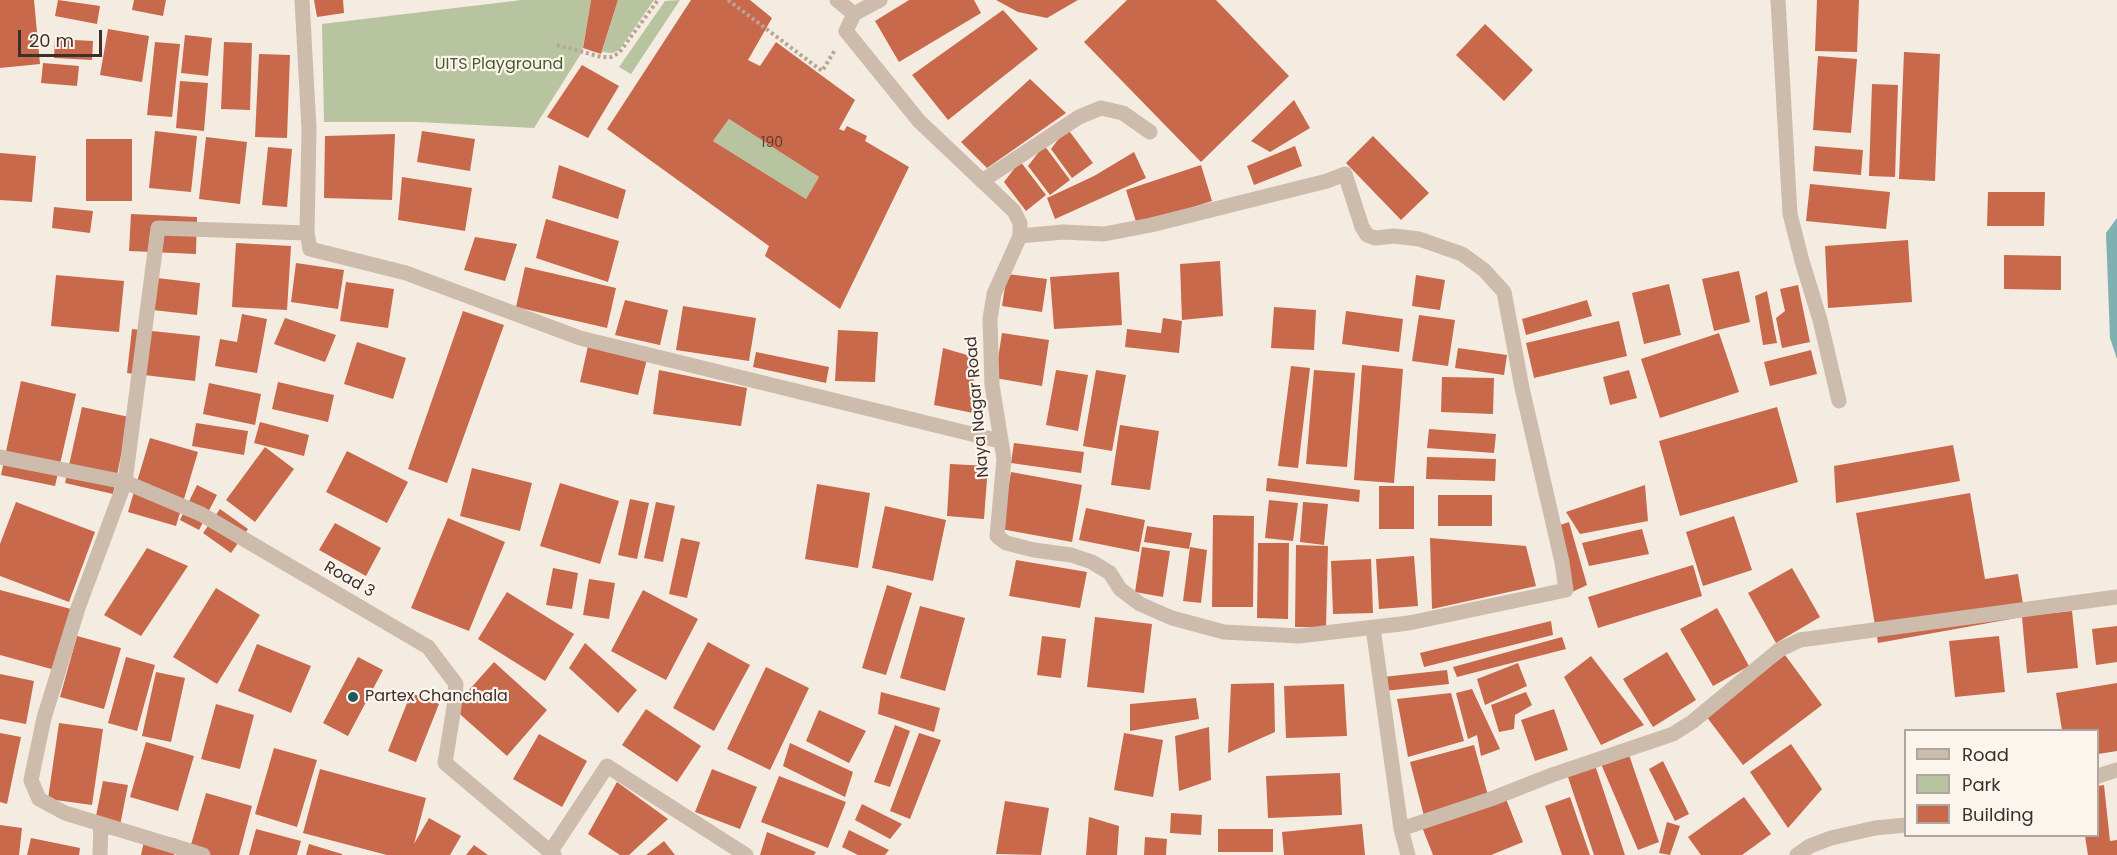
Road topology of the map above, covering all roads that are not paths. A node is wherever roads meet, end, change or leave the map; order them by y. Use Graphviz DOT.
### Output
graph roads {
  1 [pos="302,0"];
  2 [pos="837,0"];
  3 [pos="880,0"];
  4 [pos="1778,0"];
  5 [pos="854,14"];
  6 [pos="1150,132"];
  7 [pos="981,181"];
  8 [pos="307,233"];
  9 [pos="1020,236"];
  10 [pos="1839,401"];
  11 [pos="1000,441"];
  12 [pos="0,457"];
  13 [pos="125,482"];
  14 [pos="2117,597"];
  15 [pos="1373,627"];
  16 [pos="2117,771"];
  17 [pos="2099,776"];
  18 [pos="101,824"];
  19 [pos="1904,825"];
  20 [pos="1401,829"];
  21 [pos="553,853"];
  22 [pos="100,855"];
  23 [pos="203,855"];
  24 [pos="746,855"];
  25 [pos="1408,855"];
  26 [pos="1797,855"];
  1 -- 8 [label="street"];
  2 -- 5 [label="street"];
  3 -- 5 [label="street"];
  4 -- 10 [label="street"];
  5 -- 7 [label="street"];
  6 -- 7 [label="street"];
  7 -- 9 [label="street"];
  8 -- 11 [label="street"];
  8 -- 13 [label="street"];
  9 -- 11 [label="street, Naya Nagar Road"];
  9 -- 15 [label="street"];
  11 -- 15 [label="street, Naya Nagar Road"];
  12 -- 13 [label="street, Road 3"];
  13 -- 18 [label="street"];
  13 -- 21 [label="street, Road 3"];
  14 -- 20 [label="street"];
  15 -- 20 [label="street"];
  16 -- 17 [label="street"];
  18 -- 22 [label="street"];
  18 -- 23 [label="street"];
  19 -- 26 [label="street"];
  20 -- 25 [label="street"];
  21 -- 24 [label="street"];
}
